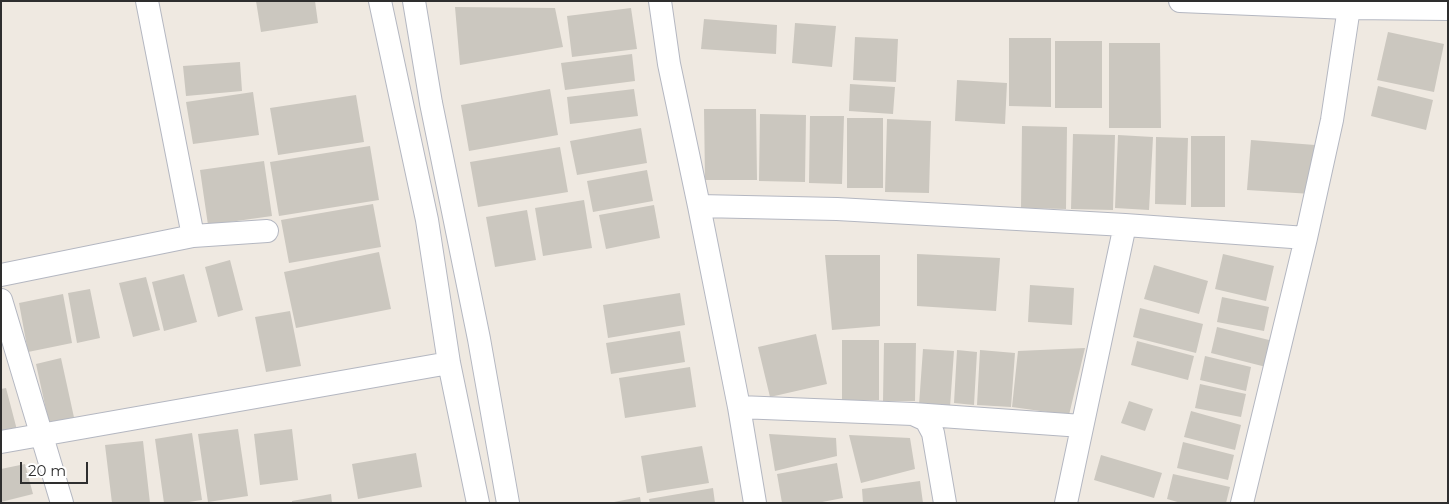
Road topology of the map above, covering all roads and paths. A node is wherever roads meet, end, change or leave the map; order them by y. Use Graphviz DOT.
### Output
graph roads {
  1 [pos="147,1"];
  2 [pos="380,1"];
  3 [pos="414,1"];
  4 [pos="660,1"];
  5 [pos="1180,1"];
  6 [pos="1350,4"];
  7 [pos="1448,9"];
  8 [pos="699,206"];
  9 [pos="1125,225"];
  10 [pos="267,231"];
  11 [pos="193,236"];
  12 [pos="1306,238"];
  13 [pos="1,274"];
  14 [pos="1,300"];
  15 [pos="449,363"];
  16 [pos="739,407"];
  17 [pos="913,414"];
  18 [pos="1082,426"];
  19 [pos="41,434"];
  20 [pos="1,442"];
  21 [pos="62,503"];
  22 [pos="478,503"];
  23 [pos="508,503"];
  24 [pos="755,503"];
  25 [pos="945,503"];
  26 [pos="1066,503"];
  27 [pos="1242,503"];
  1 -- 11 [label="street"];
  2 -- 15 [label="street"];
  3 -- 23 [label="street"];
  4 -- 8 [label="street"];
  5 -- 6 [label="street"];
  6 -- 7 [label="street"];
  6 -- 12 [label="street"];
  8 -- 9 [label="street"];
  8 -- 16 [label="street"];
  9 -- 12 [label="street"];
  9 -- 18 [label="street"];
  10 -- 11 [label="street"];
  11 -- 13 [label="street"];
  12 -- 27 [label="street"];
  14 -- 19 [label="street"];
  15 -- 19 [label="street"];
  15 -- 22 [label="street"];
  16 -- 17 [label="street"];
  16 -- 24 [label="street"];
  17 -- 18 [label="street"];
  17 -- 25 [label="street"];
  18 -- 26 [label="street"];
  19 -- 20 [label="street"];
  19 -- 21 [label="street"];
}
